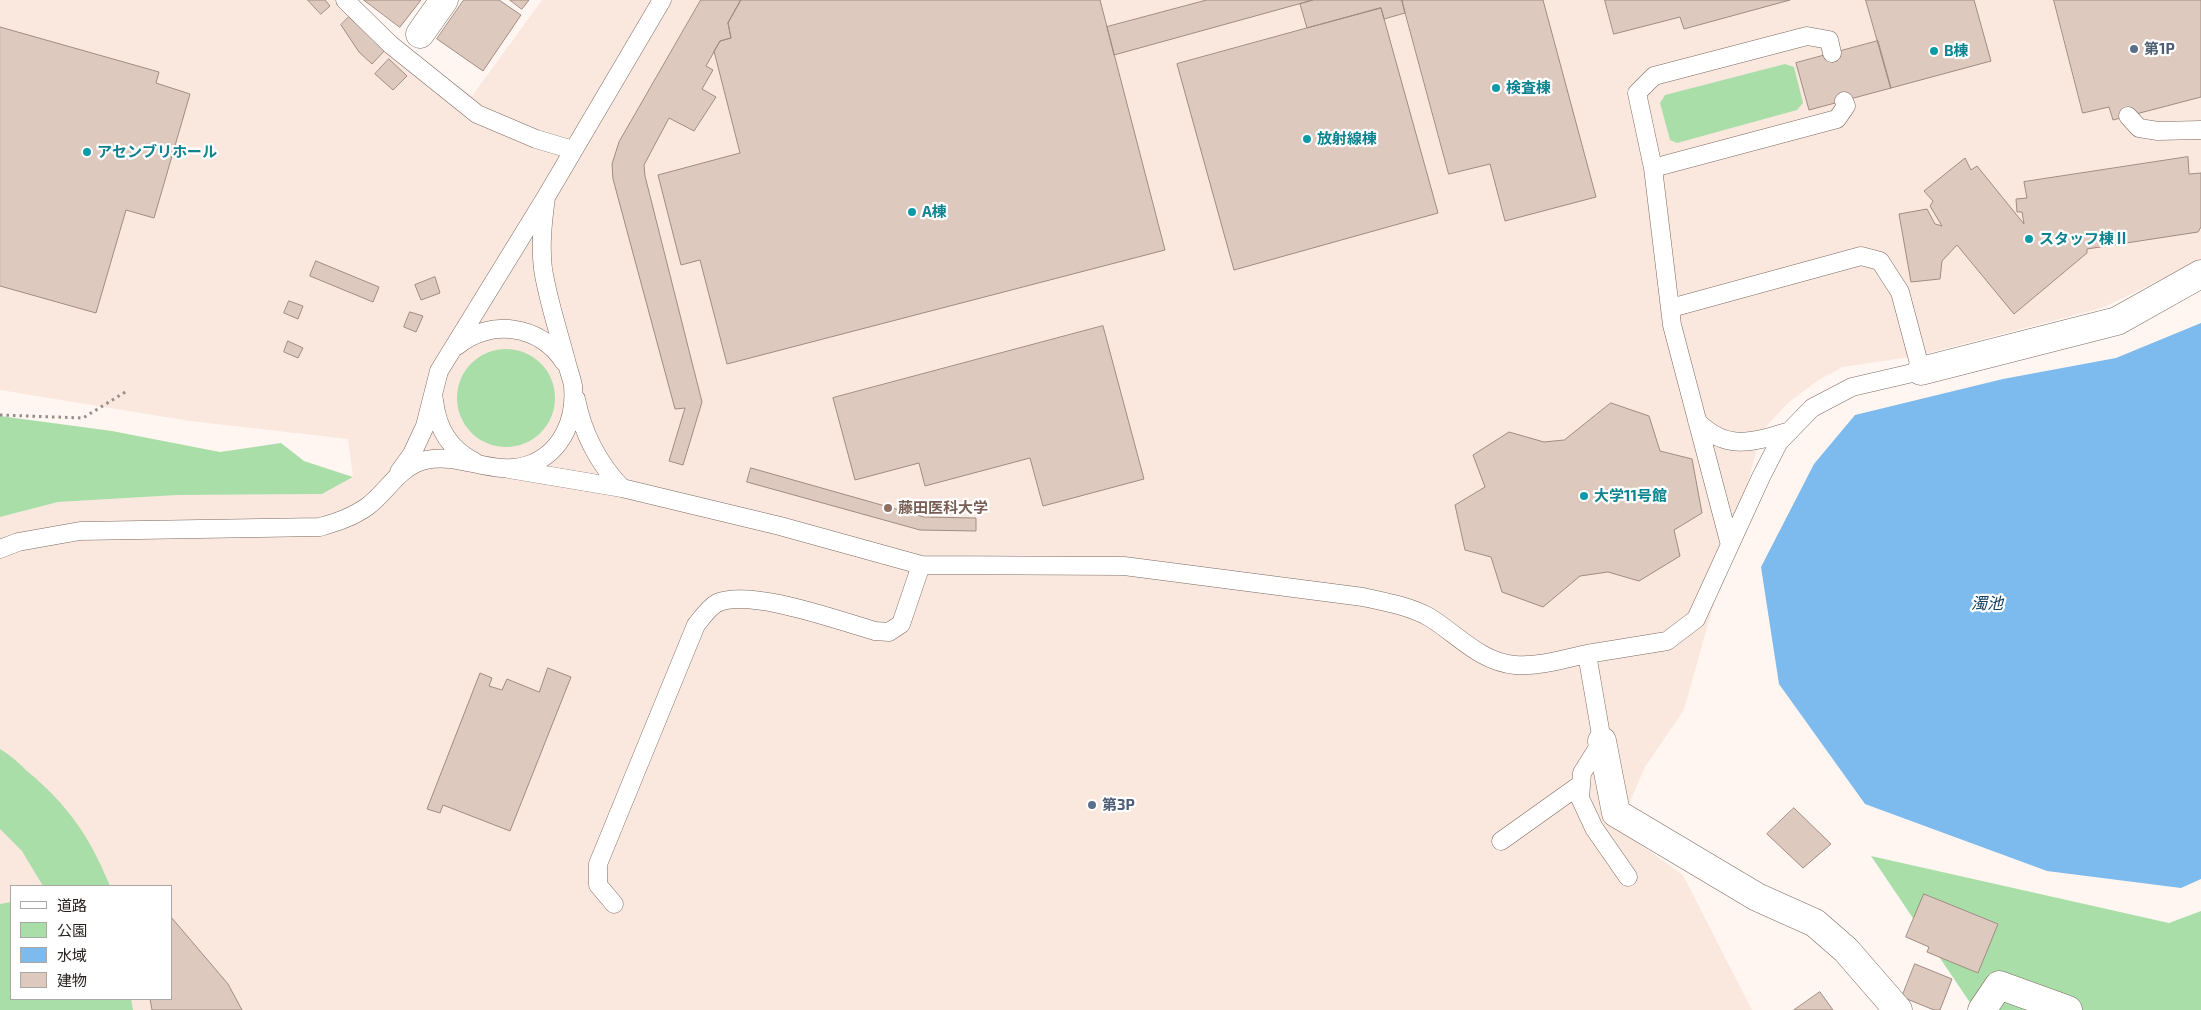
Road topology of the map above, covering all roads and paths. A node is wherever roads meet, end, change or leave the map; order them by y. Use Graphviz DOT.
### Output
graph roads {
  1 [pos="345,0"];
  2 [pos="444,0"];
  3 [pos="662,0"];
  4 [pos="420,34"];
  5 [pos="1832,53"];
  6 [pos="1844,101"];
  7 [pos="2128,116"];
  8 [pos="2201,130"];
  9 [pos="573,150"];
  10 [pos="1653,168"];
  11 [pos="546,197"];
  12 [pos="2201,274"];
  13 [pos="1671,308"];
  14 [pos="439,371"];
  15 [pos="1920,371"];
  16 [pos="570,376"];
  17 [pos="127,392"];
  18 [pos="434,394"];
  19 [pos="0,415"];
  20 [pos="1697,421"];
  21 [pos="1790,431"];
  22 [pos="485,466"];
  23 [pos="509,469"];
  24 [pos="395,478"];
  25 [pos="622,488"];
  26 [pos="1730,545"];
  27 [pos="0,549"];
  28 [pos="921,565"];
  29 [pos="1587,654"];
  30 [pos="1602,741"];
  31 [pos="1581,784"];
  32 [pos="1501,841"];
  33 [pos="1628,877"];
  34 [pos="614,904"];
  35 [pos="1898,1010"];
  36 [pos="1982,1010"];
  37 [pos="2068,1010"];
  1 -- 9 [label="lane"];
  2 -- 4 [label="street"];
  3 -- 9 [label="lane"];
  5 -- 10 [label="lane"];
  6 -- 10 [label="lane"];
  7 -- 8 [label="lane"];
  9 -- 11 [label="lane"];
  10 -- 13 [label="lane"];
  11 -- 14 [label="lane"];
  11 -- 16 [label="lane"];
  12 -- 15 [label="street"];
  13 -- 15 [label="lane"];
  13 -- 20 [label="lane"];
  14 -- 16 [label="lane"];
  14 -- 18 [label="lane"];
  15 -- 21 [label="lane"];
  16 -- 23 [label="lane"];
  16 -- 25 [label="lane"];
  17 -- 19 [label="path"];
  18 -- 22 [label="lane"];
  18 -- 24 [label="lane"];
  20 -- 21 [label="lane"];
  20 -- 26 [label="lane"];
  21 -- 26 [label="lane"];
  22 -- 23 [label="lane"];
  22 -- 24 [label="lane"];
  23 -- 25 [label="lane"];
  24 -- 27 [label="lane"];
  25 -- 28 [label="lane"];
  26 -- 29 [label="lane"];
  28 -- 29 [label="lane"];
  28 -- 34 [label="lane"];
  29 -- 30 [label="lane"];
  30 -- 31 [label="lane"];
  30 -- 35 [label="street"];
  31 -- 32 [label="lane"];
  31 -- 33 [label="lane"];
  36 -- 37 [label="street"];
}
